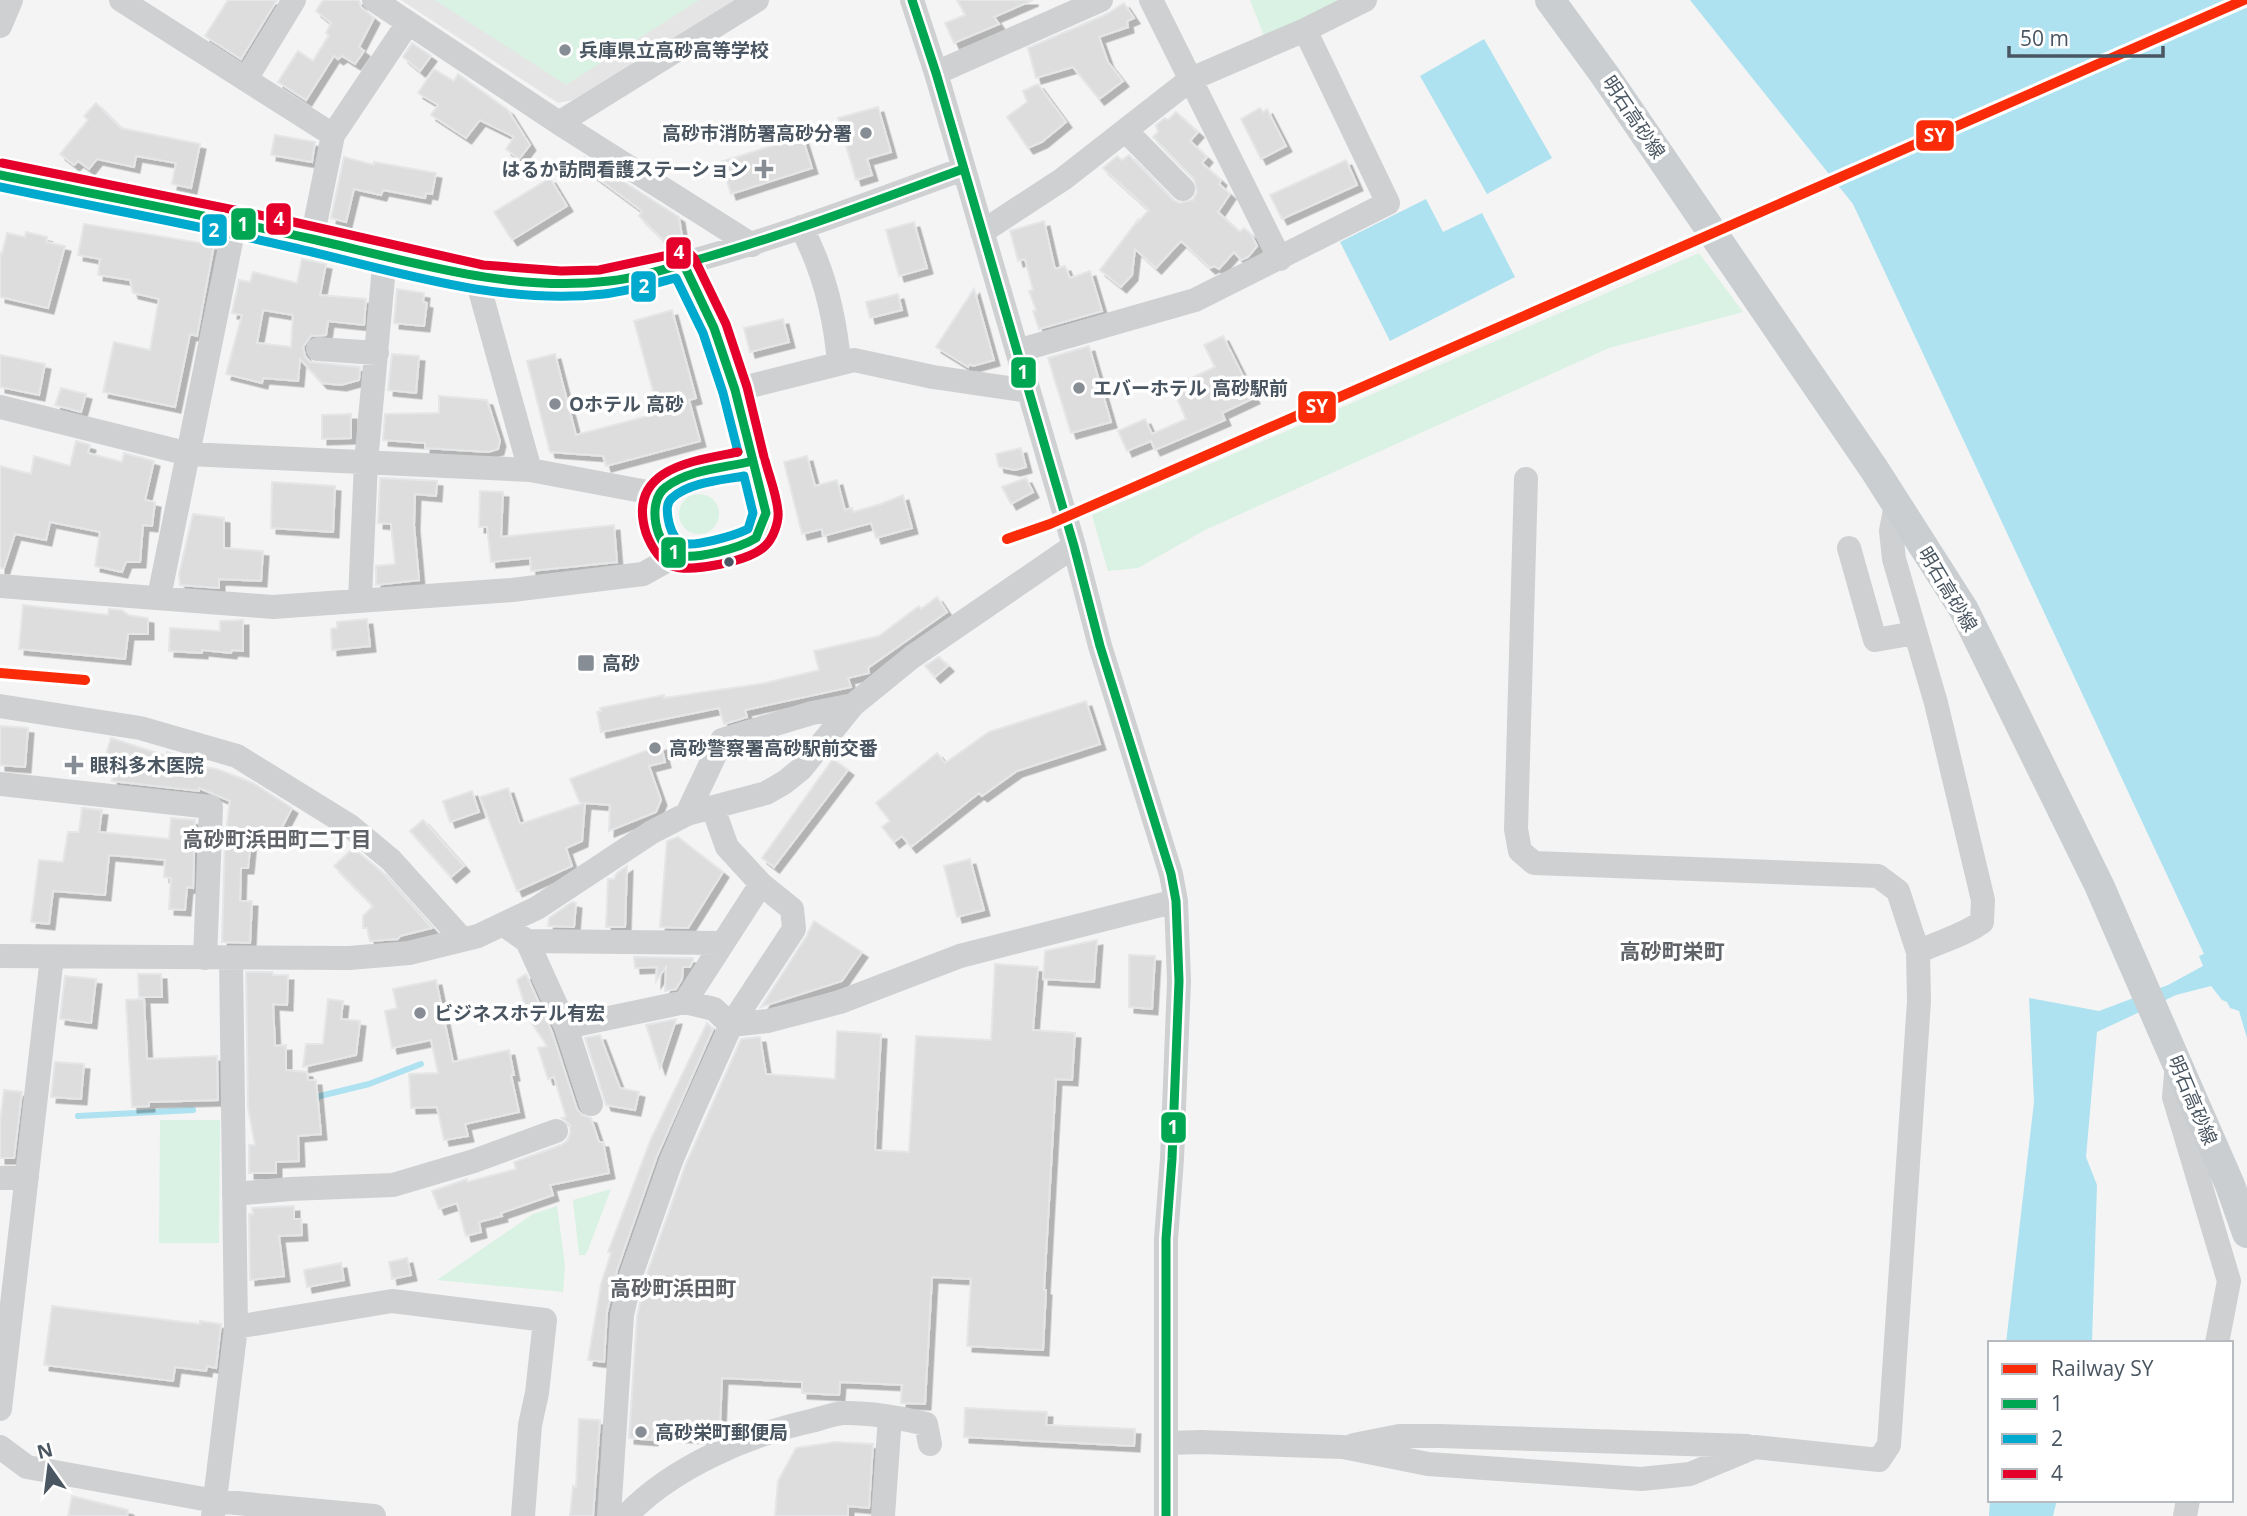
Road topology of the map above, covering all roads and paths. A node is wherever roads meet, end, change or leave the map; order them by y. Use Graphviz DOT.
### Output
graph roads {
  1 [pos="11,0"];
  2 [pos="121,0"];
  3 [pos="295,0"];
  4 [pos="373,0"];
  5 [pos="757,0"];
  6 [pos="912,0"];
  7 [pos="1101,0"];
  8 [pos="1151,0"];
  9 [pos="1365,0"];
  10 [pos="1550,0"];
  11 [pos="408,23"];
  12 [pos="0,26"];
  13 [pos="1305,30"];
  14 [pos="936,73"];
  15 [pos="246,79"];
  16 [pos="1191,79"];
  17 [pos="559,122"];
  18 [pos="1126,131"];
  19 [pos="333,135"];
  20 [pos="963,169"];
  21 [pos="0,175"];
  22 [pos="1183,189"];
  23 [pos="235,222"];
  24 [pos="801,227"];
  25 [pos="982,232"];
  26 [pos="312,239"];
  27 [pos="752,245"];
  28 [pos="386,256"];
  29 [pos="1280,259"];
  30 [pos="683,263"];
  31 [pos="476,276"];
  32 [pos="318,349"];
  33 [pos="1017,351"];
  34 [pos="377,354"];
  35 [pos="839,363"];
  36 [pos="735,390"];
  37 [pos="1028,391"];
  38 [pos="0,407"];
  39 [pos="189,454"];
  40 [pos="752,461"];
  41 [pos="366,462"];
  42 [pos="530,470"];
  43 [pos="1526,479"];
  44 [pos="658,494"];
  45 [pos="1896,504"];
  46 [pos="1074,546"];
  47 [pos="1849,548"];
  48 [pos="677,555"];
  49 [pos="0,586"];
  50 [pos="159,597"];
  51 [pos="360,599"];
  52 [pos="1915,633"];
  53 [pos="853,705"];
  54 [pos="0,706"];
  55 [pos="0,784"];
  56 [pos="713,808"];
  57 [pos="687,814"];
  58 [pos="761,884"];
  59 [pos="1177,901"];
  60 [pos="504,925"];
  61 [pos="463,940"];
  62 [pos="527,941"];
  63 [pos="722,943"];
  64 [pos="1918,952"];
  65 [pos="0,956"];
  66 [pos="52,957"];
  67 [pos="205,958"];
  68 [pos="231,959"];
  69 [pos="685,1002"];
  70 [pos="731,1025"];
  71 [pos="566,1027"];
  72 [pos="2177,1063"];
  73 [pos="591,1104"];
  74 [pos="556,1132"];
  75 [pos="27,1177"];
  76 [pos="0,1178"];
  77 [pos="234,1194"];
  78 [pos="2247,1233"];
  79 [pos="236,1327"];
  80 [pos="2217,1341"];
  81 [pos="0,1409"];
  82 [pos="890,1418"];
  83 [pos="1166,1443"];
  84 [pos="930,1444"];
  85 [pos="1343,1447"];
  86 [pos="1755,1447"];
  87 [pos="0,1448"];
  88 [pos="214,1508"];
  89 [pos="374,1516"];
  90 [pos="523,1516"];
  91 [pos="609,1516"];
  92 [pos="626,1516"];
  93 [pos="883,1516"];
  94 [pos="1166,1516"];
  1 -- 12 [label="street"];
  2 -- 15 [label="street"];
  3 -- 15 [label="street"];
  4 -- 11 [label="street"];
  5 -- 17 [label="street"];
  6 -- 14 [label="street"];
  7 -- 14 [label="street"];
  8 -- 16 [label="street"];
  9 -- 13 [label="street"];
  10 -- 45 [label="main road, 明石高砂線"];
  11 -- 17 [label="street"];
  11 -- 19 [label="street"];
  13 -- 16 [label="street"];
  13 -- 29 [label="street"];
  14 -- 20 [label="street"];
  15 -- 19 [label="street"];
  16 -- 18 [label="street"];
  16 -- 29 [label="street"];
  17 -- 27 [label="street"];
  18 -- 22 [label="street"];
  18 -- 25 [label="street"];
  19 -- 26 [label="street"];
  20 -- 24 [label="street"];
  20 -- 25 [label="street"];
  21 -- 23 [label="street"];
  23 -- 26 [label="street"];
  23 -- 39 [label="street"];
  24 -- 27 [label="street"];
  24 -- 35 [label="street"];
  25 -- 33 [label="street"];
  26 -- 28 [label="street"];
  27 -- 30 [label="street"];
  28 -- 31 [label="street"];
  28 -- 34 [label="street"];
  29 -- 33 [label="street"];
  30 -- 31 [label="street"];
  30 -- 36 [label="street"];
  31 -- 42 [label="street"];
  32 -- 34 [label="street"];
  33 -- 37 [label="street"];
  34 -- 41 [label="street"];
  35 -- 36 [label="street"];
  35 -- 37 [label="street"];
  36 -- 40 [label="street"];
  37 -- 46 [label="street"];
  38 -- 39 [label="street"];
  39 -- 41 [label="street"];
  39 -- 50 [label="street"];
  40 -- 44 [label="street"];
  40 -- 48 [label="street"];
  41 -- 42 [label="street"];
  41 -- 51 [label="street"];
  42 -- 44 [label="street"];
  43 -- 64 [label="street"];
  44 -- 48 [label="street"];
  45 -- 52 [label="street"];
  45 -- 72 [label="main road, 明石高砂線"];
  46 -- 53 [label="street"];
  46 -- 59 [label="street"];
  47 -- 52 [label="street"];
  48 -- 51 [label="street"];
  49 -- 50 [label="street"];
  50 -- 51 [label="street"];
  52 -- 64 [label="street"];
  53 -- 56 [label="street"];
  53 -- 57 [label="street"];
  54 -- 61 [label="street"];
  55 -- 67 [label="street"];
  56 -- 57 [label="street"];
  56 -- 58 [label="street"];
  57 -- 60 [label="street"];
  58 -- 63 [label="street"];
  58 -- 70 [label="street"];
  59 -- 70 [label="street"];
  59 -- 83 [label="street"];
  60 -- 61 [label="street"];
  60 -- 62 [label="street"];
  61 -- 68 [label="street"];
  62 -- 63 [label="street"];
  62 -- 71 [label="street"];
  63 -- 69 [label="street"];
  64 -- 86 [label="street"];
  65 -- 66 [label="street"];
  66 -- 67 [label="street"];
  66 -- 75 [label="street"];
  67 -- 68 [label="street"];
  68 -- 77 [label="street"];
  69 -- 70 [label="street"];
  69 -- 71 [label="street"];
  70 -- 91 [label="street"];
  71 -- 73 [label="street"];
  72 -- 78 [label="main road, 明石高砂線"];
  72 -- 80 [label="street"];
  74 -- 77 [label="street"];
  75 -- 76 [label="street"];
  75 -- 81 [label="street"];
  77 -- 79 [label="street"];
  79 -- 88 [label="street"];
  79 -- 90 [label="street"];
  82 -- 84 [label="street"];
  82 -- 92 [label="street"];
  82 -- 93 [label="street"];
  83 -- 85 [label="street"];
  83 -- 94 [label="street"];
  85 -- 86 [label="street"];
  85 -- 86 [label="street"];
  87 -- 88 [label="street"];
  88 -- 89 [label="street"];
}
